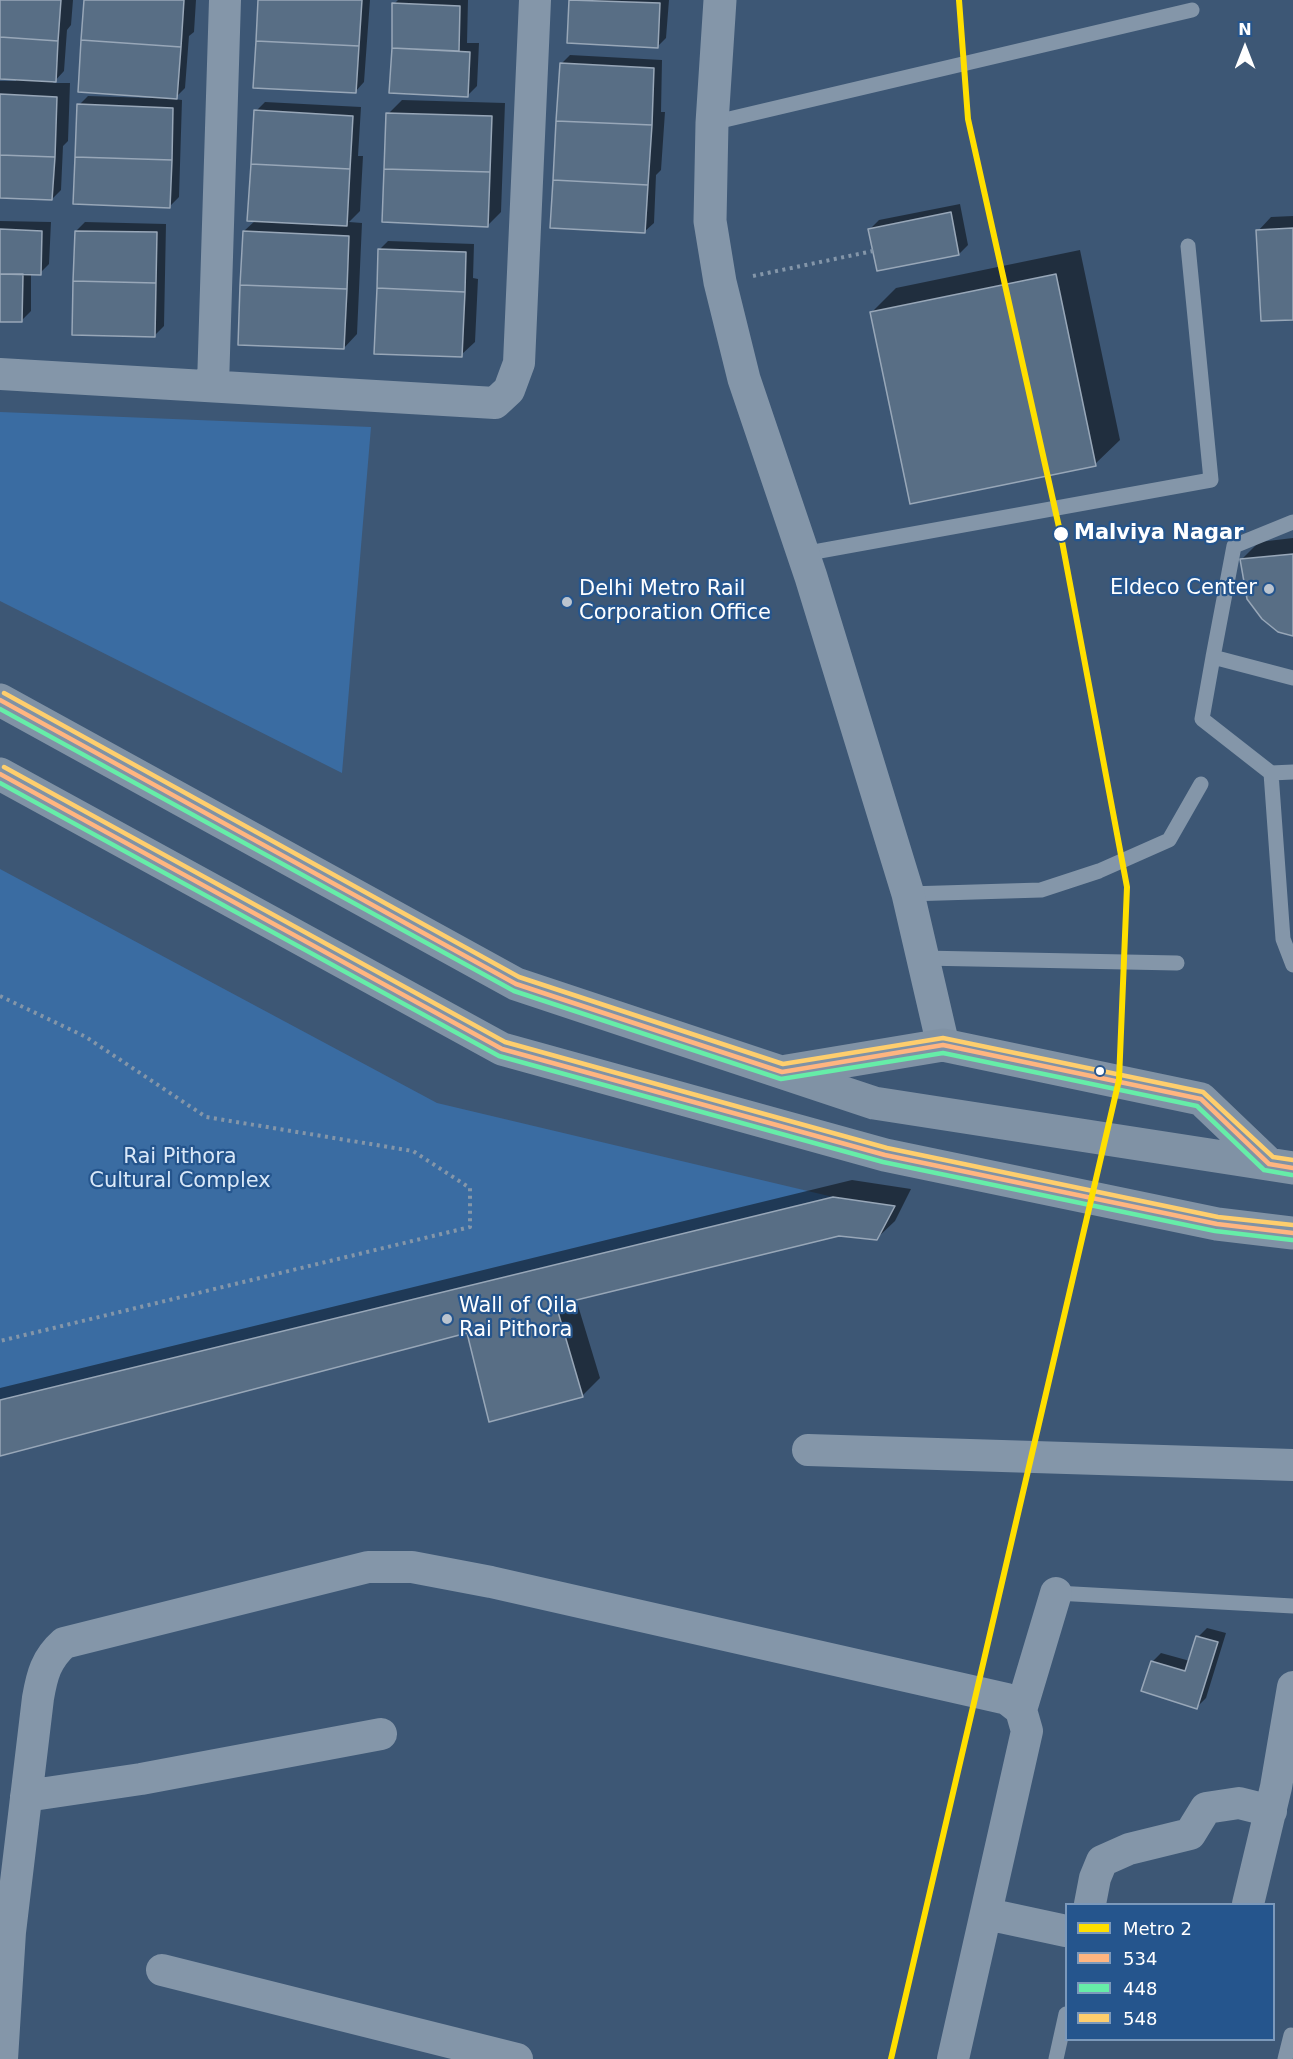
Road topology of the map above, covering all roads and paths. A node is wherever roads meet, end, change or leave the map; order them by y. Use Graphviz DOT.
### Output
graph roads {
  1 [pos="225,0"];
  2 [pos="535,0"];
  3 [pos="720,0"];
  4 [pos="1192,10"];
  5 [pos="712,123"];
  6 [pos="1188,246"];
  7 [pos="873,251"];
  8 [pos="720,282"];
  9 [pos="0,374"];
  10 [pos="213,386"];
  11 [pos="1293,522"];
  12 [pos="803,554"];
  13 [pos="1213,657"];
  14 [pos="1293,678"];
  15 [pos="0,700"];
  16 [pos="1293,772"];
  17 [pos="1270,773"];
  18 [pos="0,774"];
  19 [pos="1201,784"];
  20 [pos="908,894"];
  21 [pos="922,958"];
  22 [pos="1177,963"];
  23 [pos="1293,965"];
  24 [pos="0,996"];
  25 [pos="7,999"];
  26 [pos="0,1002"];
  27 [pos="943,1045"];
  28 [pos="782,1072"];
  29 [pos="1281,1166"];
  30 [pos="1293,1233"];
  31 [pos="0,1341"];
  32 [pos="808,1450"];
  33 [pos="1293,1466"];
  34 [pos="1056,1593"];
  35 [pos="1293,1606"];
  36 [pos="1293,1687"];
  37 [pos="1021,1710"];
  38 [pos="381,1734"];
  39 [pos="26,1796"];
  40 [pos="1270,1811"];
  41 [pos="1090,1903"];
  42 [pos="1248,1903"];
  43 [pos="987,1914"];
  44 [pos="1065,1931"];
  45 [pos="162,1970"];
  46 [pos="1065,2018"];
  47 [pos="1291,2035"];
  48 [pos="2,2059"];
  49 [pos="517,2059"];
  50 [pos="953,2059"];
  51 [pos="1056,2059"];
  52 [pos="1285,2059"];
  1 -- 10 [label="street"];
  2 -- 10 [label="street"];
  3 -- 5 [label="street"];
  4 -- 5 [label="lane"];
  5 -- 8 [label="street"];
  6 -- 12 [label="lane"];
  7 -- 8 [label="path"];
  8 -- 12 [label="street"];
  9 -- 10 [label="street"];
  11 -- 13 [label="lane"];
  12 -- 20 [label="street"];
  13 -- 14 [label="lane"];
  13 -- 17 [label="lane"];
  15 -- 28 [label="main road"];
  16 -- 17 [label="lane"];
  17 -- 23 [label="lane"];
  18 -- 30 [label="main road"];
  19 -- 20 [label="lane"];
  20 -- 21 [label="street"];
  21 -- 22 [label="lane"];
  21 -- 27 [label="street"];
  24 -- 25 [label="path"];
  25 -- 26 [label="path"];
  25 -- 31 [label="path"];
  27 -- 28 [label="main road"];
  27 -- 29 [label="main road"];
  28 -- 29 [label="main road"];
  32 -- 33 [label="street"];
  34 -- 35 [label="lane"];
  34 -- 37 [label="street"];
  36 -- 40 [label="street"];
  37 -- 39 [label="street"];
  37 -- 43 [label="street"];
  38 -- 39 [label="street"];
  39 -- 48 [label="street"];
  40 -- 41 [label="street"];
  40 -- 42 [label="street"];
  43 -- 44 [label="street"];
  43 -- 50 [label="street"];
  45 -- 49 [label="street"];
  46 -- 51 [label="lane"];
  47 -- 52 [label="lane"];
}
